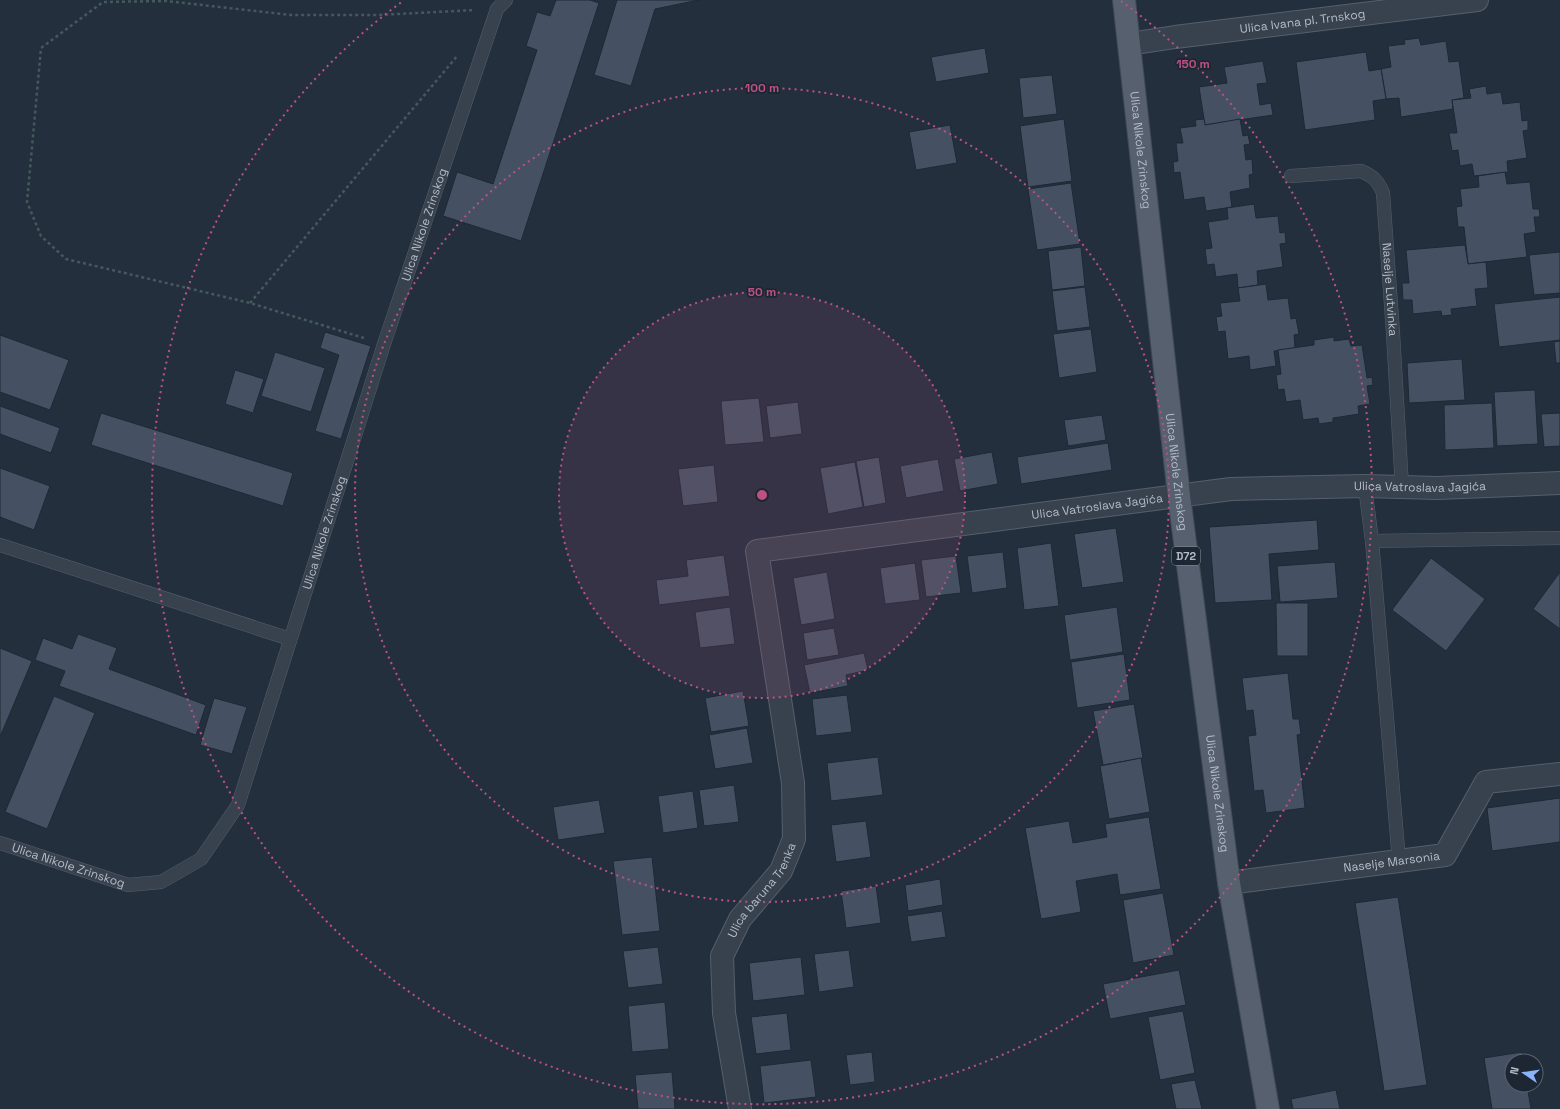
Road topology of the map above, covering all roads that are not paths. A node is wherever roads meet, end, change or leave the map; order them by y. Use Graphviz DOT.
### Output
graph roads {
  1 [pos="1124,0"];
  2 [pos="1477,0"];
  3 [pos="502,4"];
  4 [pos="1129,44"];
  5 [pos="1292,176"];
  6 [pos="1560,483"];
  7 [pos="1365,486"];
  8 [pos="1402,487"];
  9 [pos="1179,496"];
  10 [pos="1560,538"];
  11 [pos="1372,541"];
  12 [pos="0,545"];
  13 [pos="757,551"];
  14 [pos="290,639"];
  15 [pos="1560,774"];
  16 [pos="0,843"];
  17 [pos="1399,861"];
  18 [pos="1229,883"];
  19 [pos="740,1109"];
  20 [pos="1268,1109"];
  1 -- 4 [label="main road, Ulica Nikole Zrinskog / D72"];
  2 -- 4 [label="street, Ulica Ivana pl. Trnskog"];
  3 -- 14 [label="lane, Ulica Nikole Zrinskog"];
  4 -- 9 [label="main road, Ulica Nikole Zrinskog / D72"];
  5 -- 8 [label="lane, Naselje Lutvinka"];
  6 -- 8 [label="street, Ulica Vatroslava Jagića"];
  7 -- 8 [label="street, Ulica Vatroslava Jagića"];
  7 -- 9 [label="street, Ulica Vatroslava Jagića"];
  7 -- 11 [label="lane"];
  9 -- 13 [label="street, Ulica Vatroslava Jagića"];
  9 -- 18 [label="main road, Ulica Nikole Zrinskog / D72"];
  10 -- 11 [label="lane"];
  11 -- 17 [label="lane"];
  12 -- 14 [label="lane"];
  13 -- 19 [label="street, Ulica baruna Trenka"];
  14 -- 16 [label="lane, Ulica Nikole Zrinskog"];
  15 -- 17 [label="street, Naselje Marsonia"];
  17 -- 18 [label="street, Naselje Marsonia"];
  18 -- 20 [label="main road, Ulica Nikole Zrinskog / D72"];
}
